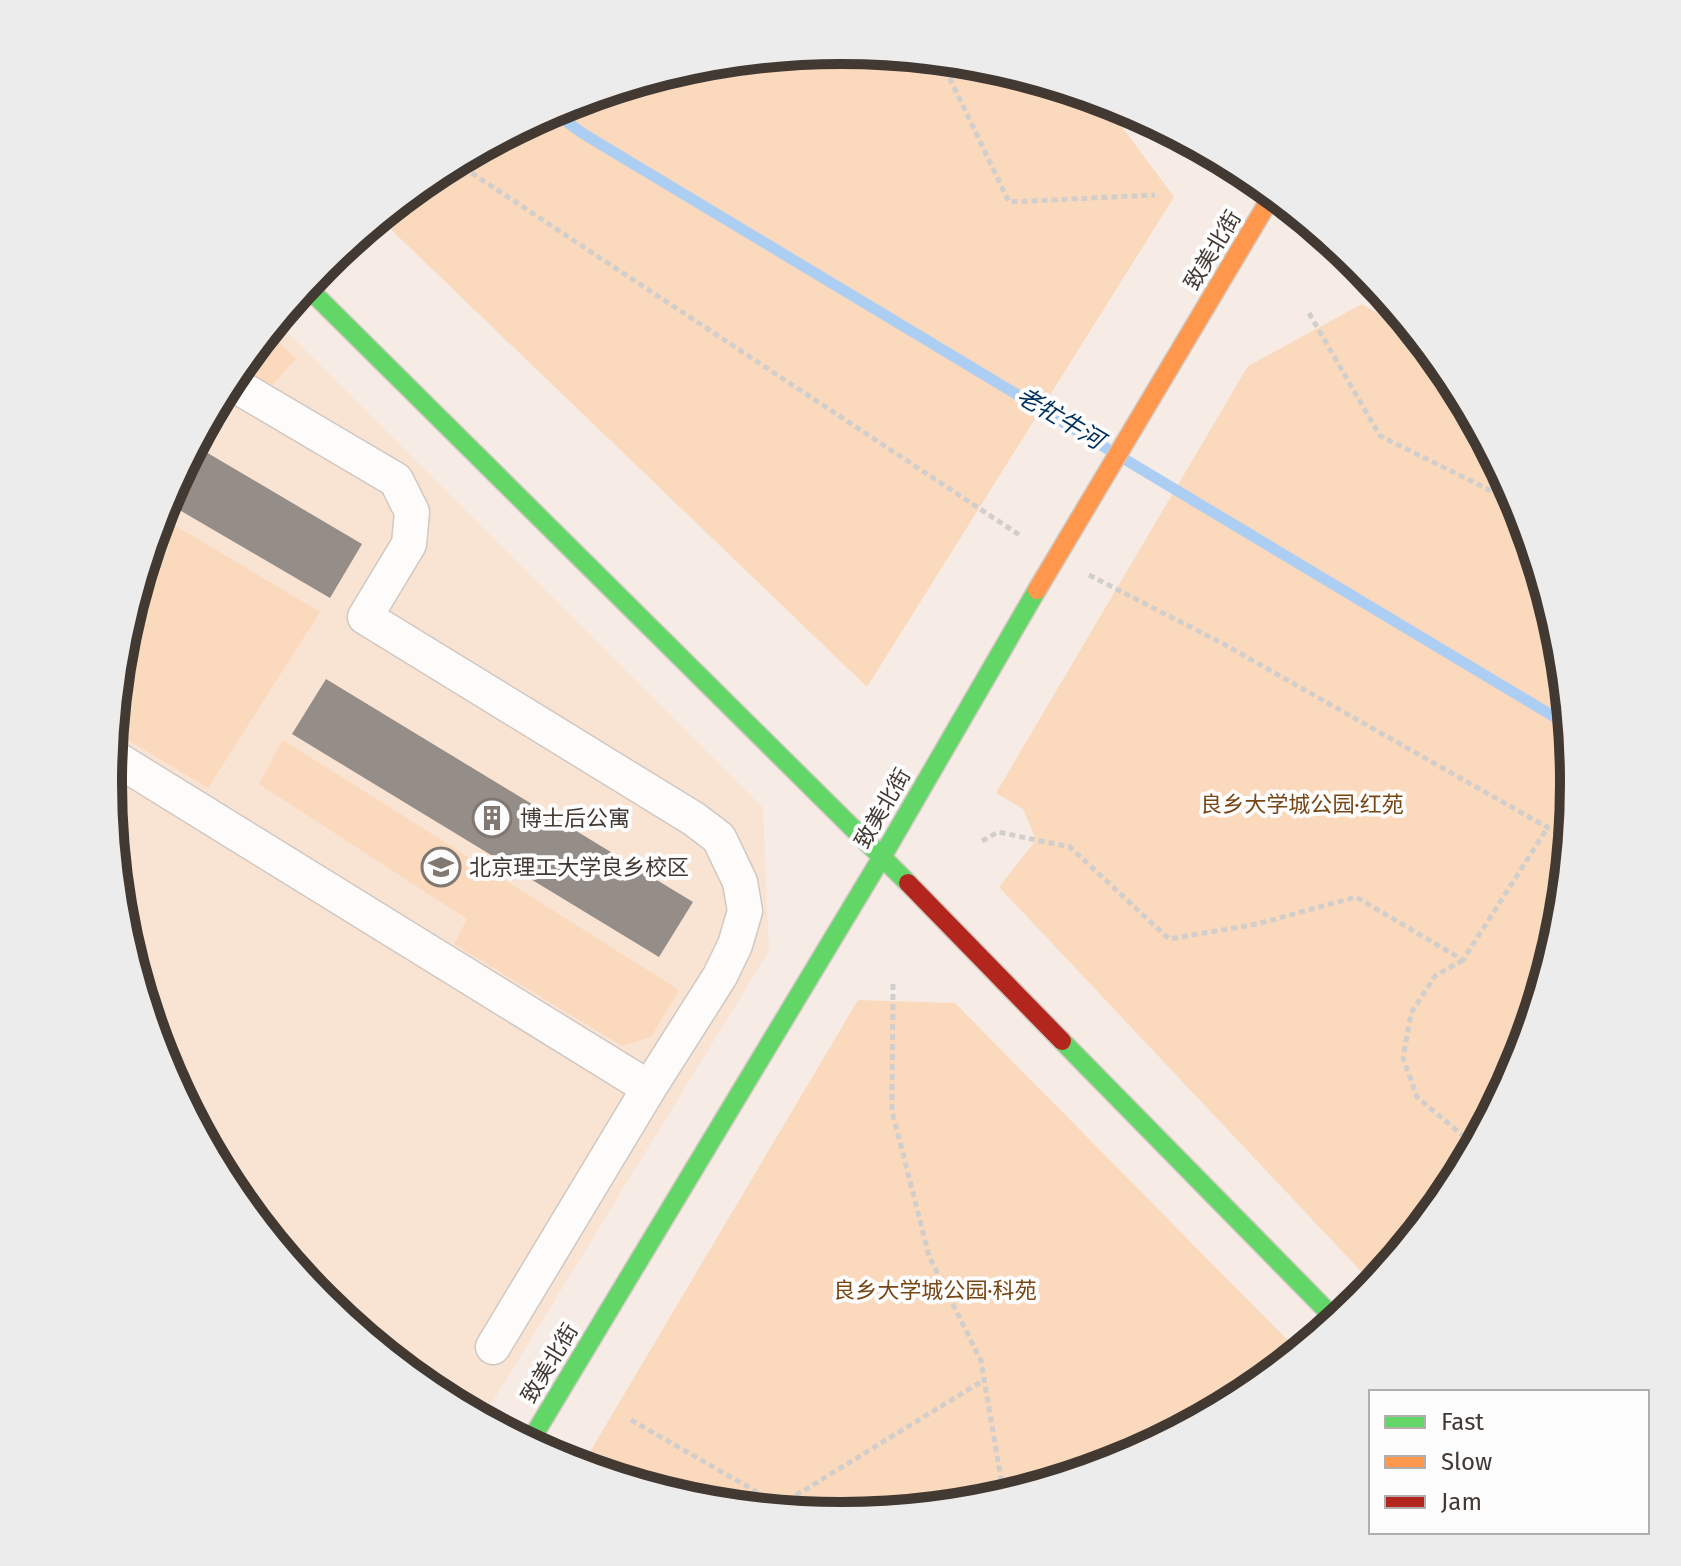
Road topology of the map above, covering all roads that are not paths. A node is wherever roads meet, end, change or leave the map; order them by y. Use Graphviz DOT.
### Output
graph roads {
  1 [pos="1267,205"];
  2 [pos="314,294"];
  3 [pos="240,388"];
  4 [pos="122,763"];
  5 [pos="882,857"];
  6 [pos="649,1088"];
  7 [pos="1328,1312"];
  8 [pos="493,1347"];
  9 [pos="535,1434"];
  1 -- 5 [label="street, 致美北街"];
  2 -- 5 [label="street"];
  3 -- 6 [label="street"];
  4 -- 6 [label="street"];
  5 -- 7 [label="street"];
  5 -- 9 [label="street, 致美北街"];
  6 -- 8 [label="street"];
}
